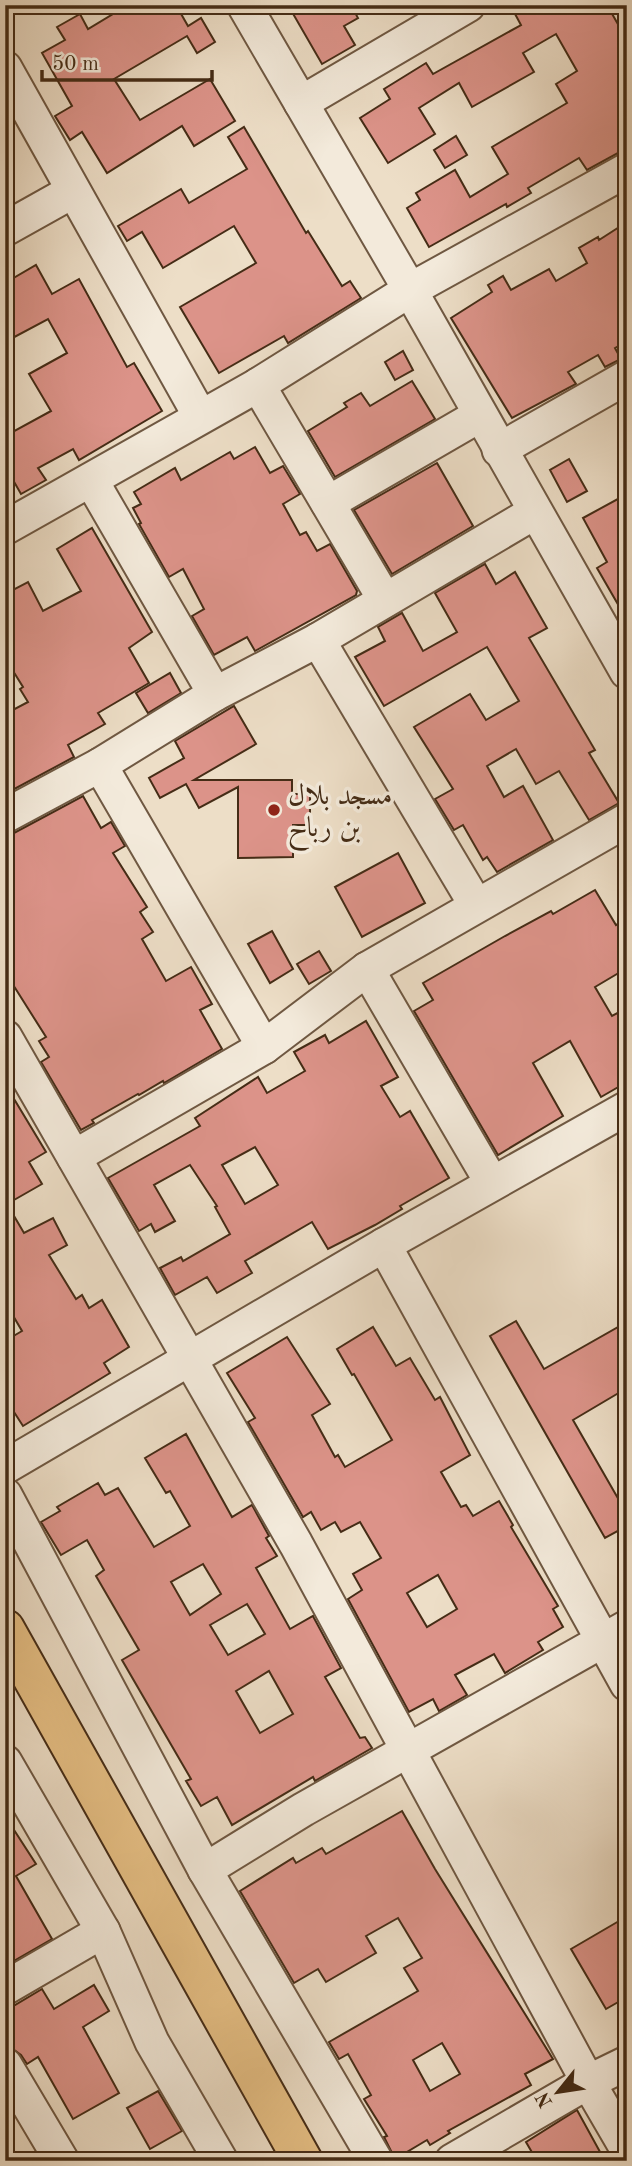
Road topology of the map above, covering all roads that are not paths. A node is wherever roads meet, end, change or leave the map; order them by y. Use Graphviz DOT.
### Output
graph roads {
  1 [pos="244,5"];
  2 [pos="468,5"];
  3 [pos="5,68"];
  4 [pos="301,103"];
  5 [pos="627,170"];
  6 [pos="73,191"];
  7 [pos="5,229"];
  8 [pos="410,290"];
  9 [pos="627,377"];
  10 [pos="258,385"];
  11 [pos="480,415"];
  12 [pos="200,416"];
  13 [pos="499,450"];
  14 [pos="90,480"];
  15 [pos="328,503"];
  16 [pos="535,512"];
  17 [pos="5,528"];
  18 [pos="385,600"];
  19 [pos="318,640"];
  20 [pos="627,672"];
  21 [pos="215,694"];
  22 [pos="100,765"];
  23 [pos="5,816"];
  24 [pos="627,820"];
  25 [pos="476,905"];
  26 [pos="368,969"];
  27 [pos="5,1037"];
  28 [pos="264,1047"];
  29 [pos="627,1108"];
  30 [pos="74,1157"];
  31 [pos="492,1183"];
  32 [pos="384,1245"];
  33 [pos="191,1358"];
  34 [pos="5,1467"];
  35 [pos="5,1494"];
  36 [pos="5,1629"];
  37 [pos="615,1634"];
  38 [pos="627,1684"];
  39 [pos="409,1750"];
  40 [pos="5,1762"];
  41 [pos="205,1870"];
  42 [pos="103,1931"];
  43 [pos="5,1988"];
  44 [pos="627,2063"];
  45 [pos="5,2065"];
  46 [pos="588,2082"];
  47 [pos="627,2149"];
  48 [pos="62,2161"];
  49 [pos="221,2161"];
  50 [pos="303,2161"];
  51 [pos="376,2161"];
  52 [pos="452,2161"];
  1 -- 4 [label="street"];
  2 -- 4 [label="street"];
  3 -- 6 [label="street"];
  4 -- 8 [label="street"];
  5 -- 8 [label="street"];
  6 -- 7 [label="street"];
  6 -- 12 [label="street"];
  8 -- 10 [label="street"];
  8 -- 11 [label="street"];
  9 -- 13 [label="street"];
  10 -- 12 [label="street"];
  10 -- 15 [label="street"];
  11 -- 13 [label="street"];
  11 -- 15 [label="street"];
  12 -- 14 [label="street"];
  13 -- 16 [label="street"];
  14 -- 17 [label="street"];
  14 -- 21 [label="street"];
  15 -- 18 [label="street"];
  16 -- 18 [label="street"];
  16 -- 20 [label="street"];
  18 -- 19 [label="street"];
  19 -- 21 [label="street"];
  19 -- 25 [label="street"];
  21 -- 22 [label="street"];
  22 -- 23 [label="street"];
  22 -- 28 [label="street"];
  24 -- 25 [label="street"];
  25 -- 26 [label="street"];
  26 -- 28 [label="street"];
  26 -- 31 [label="street"];
  27 -- 30 [label="street"];
  28 -- 30 [label="street"];
  29 -- 31 [label="street"];
  30 -- 33 [label="street"];
  31 -- 32 [label="street"];
  32 -- 33 [label="street"];
  32 -- 37 [label="street"];
  33 -- 34 [label="street"];
  33 -- 39 [label="street"];
  35 -- 41 [label="street"];
  36 -- 50 [label="main road"];
  37 -- 38 [label="street"];
  37 -- 39 [label="street"];
  39 -- 41 [label="street"];
  39 -- 46 [label="street"];
  40 -- 42 [label="street"];
  41 -- 51 [label="street"];
  42 -- 43 [label="street"];
  42 -- 49 [label="street"];
  44 -- 46 [label="street"];
  45 -- 48 [label="street"];
  46 -- 47 [label="street"];
  46 -- 52 [label="street"];
}
